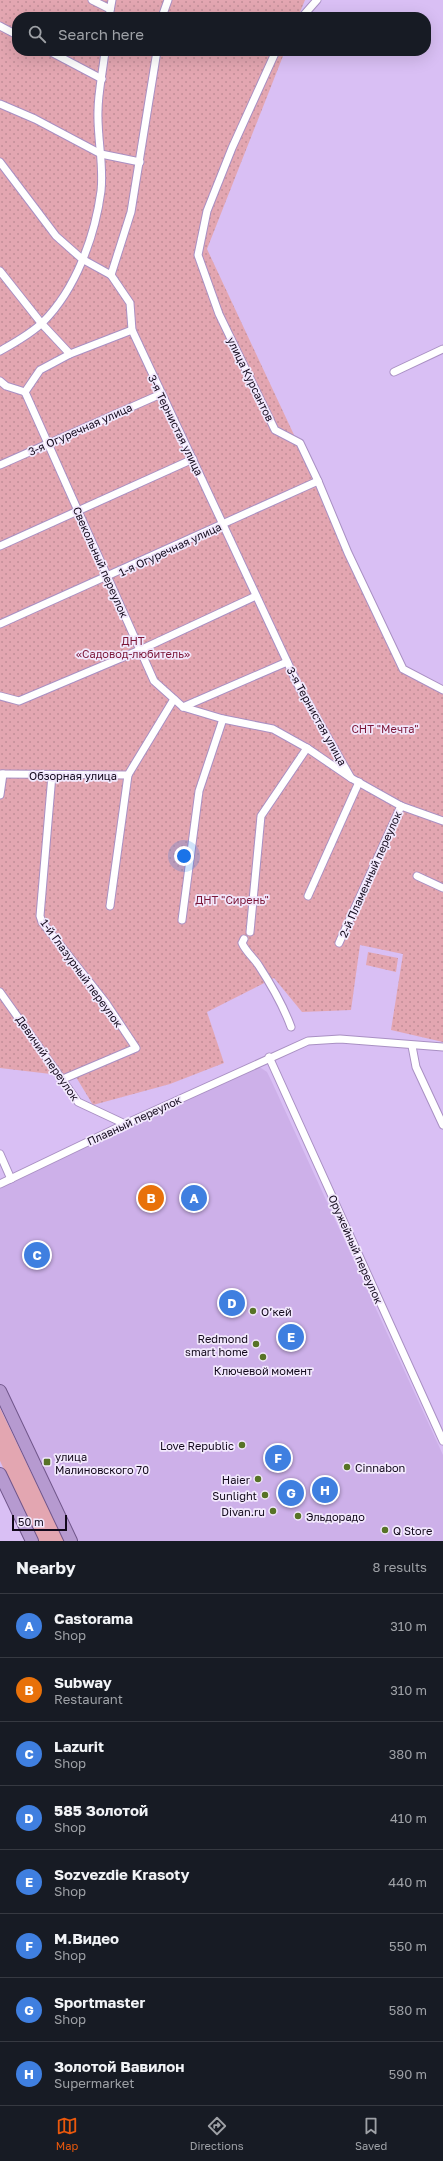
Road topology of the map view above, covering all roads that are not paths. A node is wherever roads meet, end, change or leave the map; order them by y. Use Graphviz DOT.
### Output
graph roads {
  1 [pos="92,0"];
  2 [pos="112,0"];
  3 [pos="168,0"];
  4 [pos="317,0"];
  5 [pos="109,12"];
  6 [pos="110,12"];
  7 [pos="164,12"];
  8 [pos="306,12"];
  9 [pos="0,26"];
  10 [pos="12,32"];
  11 [pos="58,56"];
  12 [pos="105,56"];
  13 [pos="156,56"];
  14 [pos="274,56"];
  15 [pos="102,79"];
  16 [pos="0,104"];
  17 [pos="101,154"];
  18 [pos="0,162"];
  19 [pos="140,162"];
  20 [pos="82,259"];
  21 [pos="0,271"];
  22 [pos="111,274"];
  23 [pos="42,324"];
  24 [pos="132,330"];
  25 [pos="443,349"];
  26 [pos="0,351"];
  27 [pos="70,354"];
  28 [pos="394,372"];
  29 [pos="0,380"];
  30 [pos="25,392"];
  31 [pos="161,394"];
  32 [pos="50,444"];
  33 [pos="193,459"];
  34 [pos="0,465"];
  35 [pos="318,481"];
  36 [pos="78,511"];
  37 [pos="224,524"];
  38 [pos="0,546"];
  39 [pos="107,578"];
  40 [pos="256,596"];
  41 [pos="0,624"];
  42 [pos="140,650"];
  43 [pos="287,662"];
  44 [pos="443,690"];
  45 [pos="0,696"];
  46 [pos="174,699"];
  47 [pos="183,706"];
  48 [pos="223,719"];
  49 [pos="307,748"];
  50 [pos="1,774"];
  51 [pos="52,775"];
  52 [pos="128,775"];
  53 [pos="351,778"];
  54 [pos="359,782"];
  55 [pos="0,796"];
  56 [pos="401,806"];
  57 [pos="443,820"];
  58 [pos="417,876"];
  59 [pos="443,888"];
  60 [pos="308,896"];
  61 [pos="110,906"];
  62 [pos="182,920"];
  63 [pos="250,932"];
  64 [pos="244,939"];
  65 [pos="339,943"];
  66 [pos="0,992"];
  67 [pos="291,1027"];
  68 [pos="412,1046"];
  69 [pos="443,1047"];
  70 [pos="269,1058"];
  71 [pos="63,1079"];
  72 [pos="125,1124"];
  73 [pos="443,1125"];
  74 [pos="0,1154"];
  75 [pos="11,1179"];
  76 [pos="0,1184"];
  77 [pos="0,1391"];
  78 [pos="443,1441"];
  79 [pos="0,1474"];
  80 [pos="32,1541"];
  81 [pos="71,1541"];
  1 -- 5 [label="street"];
  2 -- 6 [label="street"];
  3 -- 7 [label="street"];
  4 -- 8 [label="street"];
  9 -- 10 [label="street"];
  11 -- 15 [label="street"];
  12 -- 15 [label="street"];
  13 -- 19 [label="street"];
  14 -- 35 [label="street, улица Курсантов"];
  15 -- 17 [label="street"];
  16 -- 17 [label="street"];
  17 -- 19 [label="street"];
  17 -- 20 [label="street"];
  18 -- 20 [label="street"];
  19 -- 22 [label="street"];
  20 -- 22 [label="street"];
  20 -- 23 [label="street"];
  21 -- 23 [label="street"];
  22 -- 24 [label="street, 3-я Тернистая улица"];
  23 -- 26 [label="street"];
  23 -- 27 [label="street"];
  24 -- 27 [label="street"];
  24 -- 31 [label="street, 3-я Тернистая улица"];
  25 -- 28 [label="street"];
  27 -- 30 [label="street"];
  29 -- 30 [label="street"];
  30 -- 32 [label="street, Свекольный переулок"];
  31 -- 32 [label="street, 3-я Огуречная улица"];
  31 -- 33 [label="street, 3-я Тернистая улица"];
  32 -- 34 [label="street, 3-я Огуречная улица"];
  32 -- 36 [label="street, Свекольный переулок"];
  33 -- 36 [label="street"];
  33 -- 37 [label="street, 3-я Тернистая улица"];
  35 -- 37 [label="street, 1-я Огуречная улица"];
  35 -- 44 [label="street, улица Курсантов"];
  36 -- 38 [label="street"];
  36 -- 39 [label="street, Свекольный переулок"];
  37 -- 39 [label="street, 1-я Огуречная улица"];
  37 -- 40 [label="street, 3-я Тернистая улица"];
  39 -- 41 [label="street, 1-я Огуречная улица"];
  39 -- 42 [label="street, Свекольный переулок"];
  40 -- 42 [label="street"];
  40 -- 43 [label="street, 3-я Тернистая улица"];
  42 -- 45 [label="street"];
  42 -- 46 [label="street, Свекольный переулок"];
  43 -- 47 [label="street"];
  43 -- 53 [label="street, 3-я Тернистая улица"];
  46 -- 47 [label="street, Свекольный переулок"];
  46 -- 52 [label="street, Обзорная улица"];
  47 -- 48 [label="street, Свекольный переулок"];
  48 -- 49 [label="street, Свекольный переулок"];
  48 -- 62 [label="street"];
  49 -- 53 [label="street, Свекольный переулок"];
  49 -- 63 [label="street"];
  50 -- 51 [label="street, Обзорная улица"];
  50 -- 55 [label="street"];
  51 -- 52 [label="street, Обзорная улица"];
  51 -- 71 [label="street, 1-й Глазурный переулок"];
  52 -- 61 [label="street"];
  53 -- 54 [label="street, Свекольный переулок"];
  54 -- 56 [label="street, Свекольный переулок"];
  54 -- 60 [label="street"];
  56 -- 57 [label="street, Свекольный переулок"];
  56 -- 65 [label="street, 2-й Пламенный переулок"];
  58 -- 59 [label="street"];
  64 -- 67 [label="street"];
  66 -- 71 [label="street, Девичий переулок"];
  68 -- 69 [label="street, Плавный переулок"];
  68 -- 70 [label="street, Плавный переулок"];
  68 -- 73 [label="street"];
  70 -- 72 [label="street, Плавный переулок"];
  70 -- 78 [label="street, Оружейный переулок"];
  71 -- 72 [label="street, Девичий переулок"];
  72 -- 75 [label="street, Плавный переулок"];
  74 -- 75 [label="street"];
  75 -- 76 [label="street, Плавный переулок"];
  77 -- 81 [label="highway"];
  79 -- 80 [label="highway"];
}
